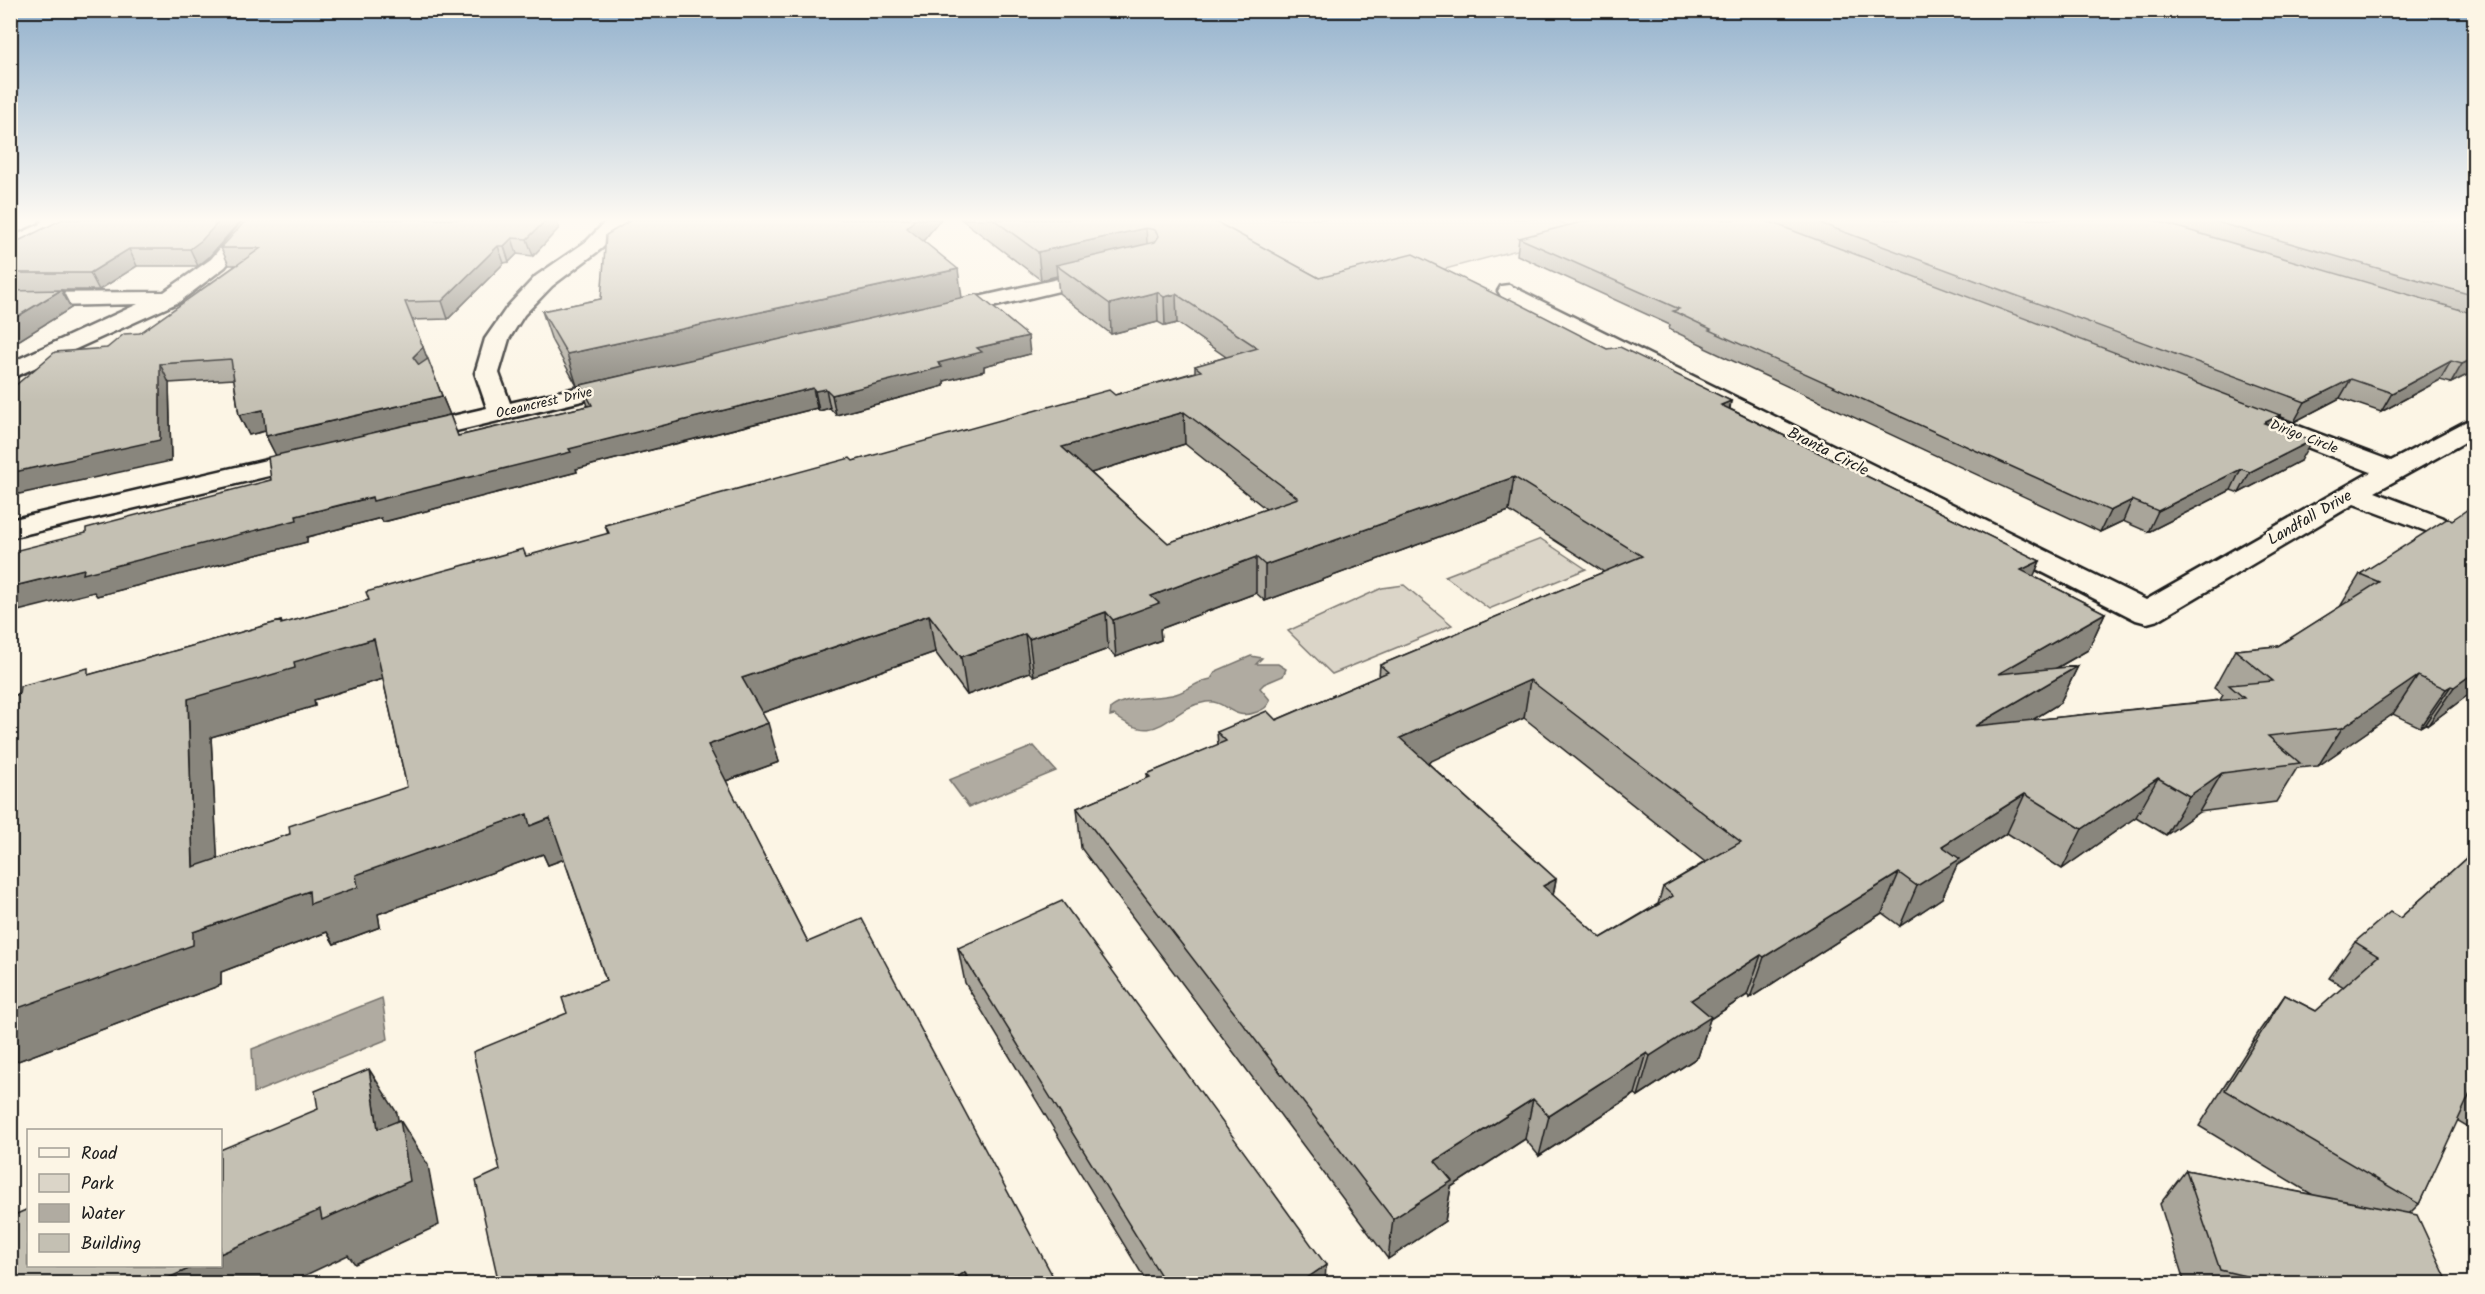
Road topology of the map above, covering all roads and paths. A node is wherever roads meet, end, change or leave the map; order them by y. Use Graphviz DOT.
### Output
graph roads {
  1 [pos="196,279"];
  2 [pos="546,279"];
  3 [pos="1083,279"];
  4 [pos="1509,291"];
  5 [pos="171,297"];
  6 [pos="10,300"];
  7 [pos="917,317"];
  8 [pos="10,372"];
  9 [pos="651,378"];
  10 [pos="2214,402"];
  11 [pos="501,413"];
  12 [pos="2475,427"];
  13 [pos="387,440"];
  14 [pos="330,453"];
  15 [pos="2392,471"];
  16 [pos="2352,493"];
  17 [pos="10,529"];
  18 [pos="2475,540"];
  19 [pos="2147,613"];
  1 -- 5 [label="street"];
  2 -- 11 [label="street"];
  3 -- 7 [label="street"];
  4 -- 19 [label="street, Branta Circle"];
  5 -- 6 [label="street"];
  5 -- 8 [label="street"];
  9 -- 11 [label="street, Oceancrest Drive"];
  10 -- 15 [label="street, Dirigo Circle"];
  11 -- 13 [label="street, Oceancrest Drive"];
  12 -- 15 [label="street, Landfall Drive"];
  14 -- 17 [label="street"];
  15 -- 16 [label="street, Landfall Drive"];
  16 -- 18 [label="street"];
  16 -- 19 [label="street, Landfall Drive"];
}
